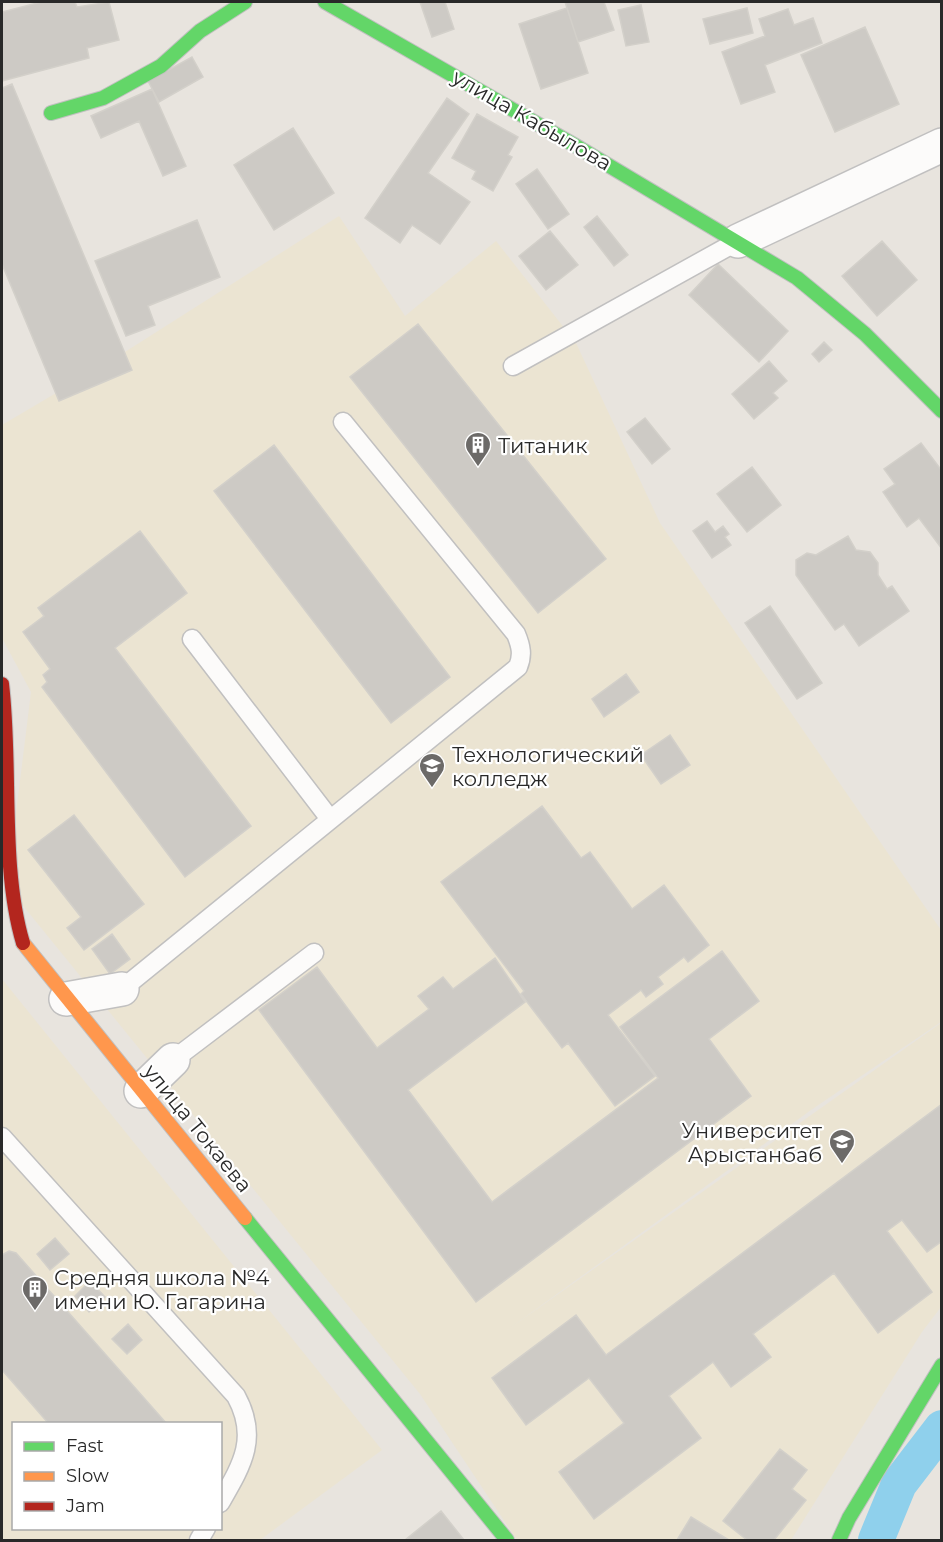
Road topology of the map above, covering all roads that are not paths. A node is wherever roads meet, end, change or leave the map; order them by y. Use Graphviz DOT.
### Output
graph roads {
  1 [pos="244,2"];
  2 [pos="325,2"];
  3 [pos="51,113"];
  4 [pos="942,145"];
  5 [pos="738,241"];
  6 [pos="513,366"];
  7 [pos="942,411"];
  8 [pos="343,422"];
  9 [pos="192,639"];
  10 [pos="2,684"];
  11 [pos="330,819"];
  12 [pos="3,890"];
  13 [pos="8,929"];
  14 [pos="314,953"];
  15 [pos="122,989"];
  16 [pos="66,999"];
  17 [pos="173,1060"];
  18 [pos="141,1091"];
  19 [pos="2,1137"];
  20 [pos="942,1365"];
  21 [pos="222,1500"];
  22 [pos="507,1540"];
  23 [pos="838,1540"];
  1 -- 3 [label="street"];
  2 -- 5 [label="street, улица Кабылова"];
  4 -- 5 [label="street"];
  5 -- 6 [label="lane"];
  5 -- 7 [label="street, улица Кабылова"];
  8 -- 11 [label="lane"];
  9 -- 11 [label="lane"];
  10 -- 12 [label="street, улица Токаева"];
  11 -- 15 [label="lane"];
  12 -- 13 [label="street, улица Токаева"];
  13 -- 16 [label="street, улица Токаева"];
  14 -- 17 [label="lane"];
  15 -- 16 [label="street"];
  16 -- 18 [label="street, улица Токаева"];
  17 -- 18 [label="street"];
  18 -- 22 [label="street, улица Токаева"];
  19 -- 21 [label="lane"];
  20 -- 23 [label="street"];
}
